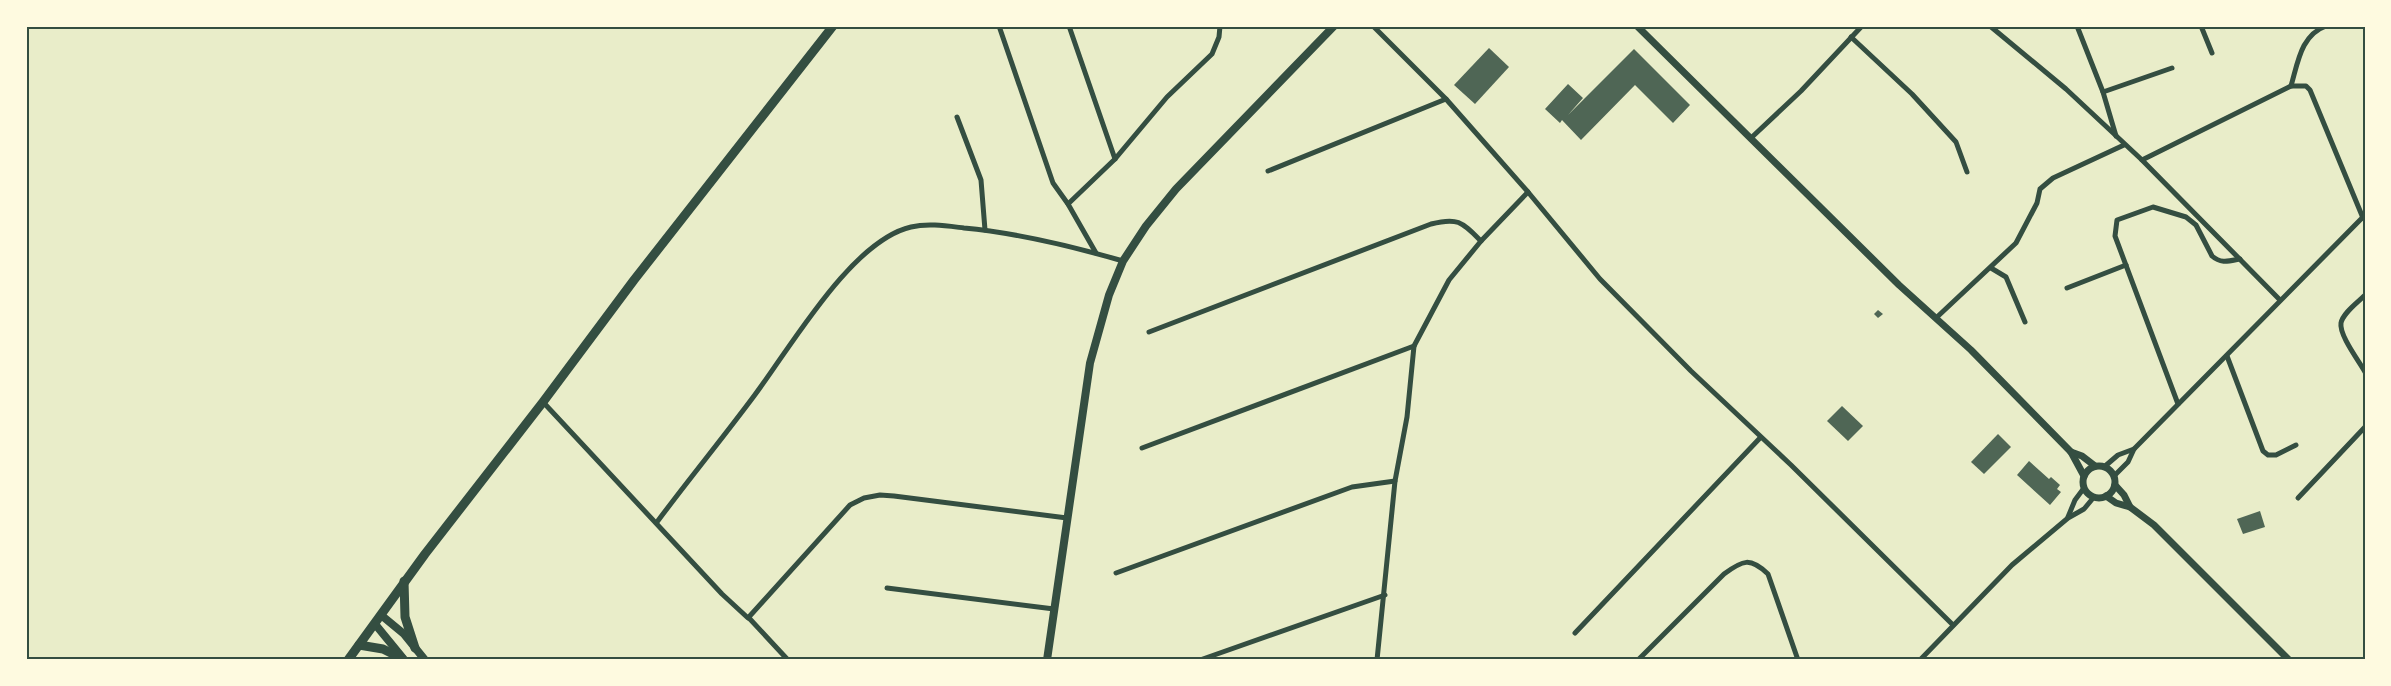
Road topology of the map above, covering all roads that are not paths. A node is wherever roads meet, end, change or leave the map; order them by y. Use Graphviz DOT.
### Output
graph roads {
  1 [pos="832,26"];
  2 [pos="999,26"];
  3 [pos="1069,26"];
  4 [pos="1220,26"];
  5 [pos="1334,26"];
  6 [pos="1373,26"];
  7 [pos="1637,26"];
  8 [pos="1862,26"];
  9 [pos="1990,26"];
  10 [pos="2077,26"];
  11 [pos="2202,26"];
  12 [pos="2326,26"];
  13 [pos="1851,37"];
  14 [pos="2212,53"];
  15 [pos="2172,68"];
  16 [pos="2291,86"];
  17 [pos="2103,92"];
  18 [pos="1446,99"];
  19 [pos="957,117"];
  20 [pos="2116,137"];
  21 [pos="1751,138"];
  22 [pos="2124,145"];
  23 [pos="1115,159"];
  24 [pos="2142,160"];
  25 [pos="1268,170"];
  26 [pos="1967,172"];
  27 [pos="1528,192"];
  28 [pos="1068,204"];
  29 [pos="2364,217"];
  30 [pos="985,230"];
  31 [pos="1481,241"];
  32 [pos="1096,253"];
  33 [pos="2240,259"];
  34 [pos="1123,261"];
  35 [pos="2126,265"];
  36 [pos="1991,268"];
  37 [pos="2067,288"];
  38 [pos="2364,296"];
  39 [pos="2280,300"];
  40 [pos="1936,318"];
  41 [pos="2025,322"];
  42 [pos="1149,332"];
  43 [pos="1414,346"];
  44 [pos="2227,356"];
  45 [pos="2365,372"];
  46 [pos="544,402"];
  47 [pos="2178,404"];
  48 [pos="2365,427"];
  49 [pos="1760,438"];
  50 [pos="2296,445"];
  51 [pos="1142,448"];
  52 [pos="2134,449"];
  53 [pos="2071,452"];
  54 [pos="2096,466"];
  55 [pos="2104,466"];
  56 [pos="2084,476"];
  57 [pos="2114,476"];
  58 [pos="1395,481"];
  59 [pos="2115,486"];
  60 [pos="2084,488"];
  61 [pos="2106,496"];
  62 [pos="2094,497"];
  63 [pos="2298,498"];
  64 [pos="2130,506"];
  65 [pos="1068,518"];
  66 [pos="2068,518"];
  67 [pos="657,522"];
  68 [pos="1116,573"];
  69 [pos="404,581"];
  70 [pos="887,588"];
  71 [pos="1385,595"];
  72 [pos="1054,609"];
  73 [pos="381,615"];
  74 [pos="749,618"];
  75 [pos="375,624"];
  76 [pos="1953,625"];
  77 [pos="1575,633"];
  78 [pos="359,645"];
  79 [pos="416,648"];
  80 [pos="403,659"];
  81 [pos="1640,659"];
  82 [pos="348,660"];
  83 [pos="425,660"];
  84 [pos="788,660"];
  85 [pos="1047,660"];
  86 [pos="1200,660"];
  87 [pos="1378,660"];
  88 [pos="1798,660"];
  89 [pos="1920,660"];
  90 [pos="2289,660"];
  1 -- 46 [label="main road"];
  2 -- 28 [label="street"];
  3 -- 23 [label="street"];
  4 -- 23 [label="street"];
  5 -- 34 [label="main road"];
  6 -- 18 [label="street"];
  7 -- 21 [label="street"];
  8 -- 13 [label="street"];
  9 -- 20 [label="street"];
  10 -- 17 [label="street"];
  11 -- 14 [label="street"];
  12 -- 16 [label="street"];
  13 -- 21 [label="street"];
  13 -- 26 [label="street"];
  15 -- 17 [label="street"];
  16 -- 24 [label="street"];
  16 -- 29 [label="street"];
  17 -- 20 [label="street"];
  18 -- 25 [label="street"];
  18 -- 27 [label="street"];
  19 -- 30 [label="street"];
  20 -- 22 [label="street"];
  21 -- 40 [label="street"];
  22 -- 24 [label="street"];
  22 -- 36 [label="street"];
  23 -- 28 [label="street"];
  24 -- 33 [label="street"];
  27 -- 31 [label="street"];
  27 -- 49 [label="street"];
  28 -- 32 [label="street"];
  29 -- 39 [label="street"];
  30 -- 32 [label="street"];
  30 -- 67 [label="street"];
  31 -- 42 [label="street"];
  31 -- 43 [label="street"];
  32 -- 34 [label="street"];
  33 -- 35 [label="street"];
  33 -- 39 [label="street"];
  34 -- 65 [label="main road"];
  35 -- 37 [label="street"];
  35 -- 47 [label="street"];
  36 -- 40 [label="street"];
  36 -- 41 [label="street"];
  38 -- 45 [label="street"];
  39 -- 44 [label="street"];
  40 -- 53 [label="street"];
  43 -- 51 [label="street"];
  43 -- 58 [label="street"];
  44 -- 47 [label="street"];
  44 -- 50 [label="street"];
  46 -- 67 [label="street"];
  46 -- 69 [label="main road"];
  47 -- 52 [label="street"];
  48 -- 63 [label="street"];
  49 -- 76 [label="street"];
  49 -- 77 [label="street"];
  52 -- 55 [label="street"];
  52 -- 57 [label="street"];
  53 -- 54 [label="street"];
  53 -- 56 [label="street"];
  54 -- 55 [label="street"];
  54 -- 56 [label="street"];
  55 -- 57 [label="street"];
  56 -- 60 [label="street"];
  57 -- 59 [label="street"];
  58 -- 68 [label="street"];
  58 -- 71 [label="street"];
  59 -- 61 [label="street"];
  59 -- 64 [label="street"];
  60 -- 62 [label="street"];
  60 -- 66 [label="street"];
  61 -- 62 [label="street"];
  61 -- 64 [label="street"];
  62 -- 66 [label="street"];
  64 -- 90 [label="street"];
  65 -- 72 [label="main road"];
  65 -- 74 [label="street"];
  66 -- 76 [label="street"];
  67 -- 74 [label="street"];
  69 -- 73 [label="main road"];
  69 -- 79 [label="main road"];
  70 -- 72 [label="street"];
  71 -- 86 [label="street"];
  71 -- 87 [label="street"];
  72 -- 85 [label="main road"];
  73 -- 75 [label="main road"];
  73 -- 79 [label="main road"];
  74 -- 84 [label="street"];
  75 -- 78 [label="main road"];
  75 -- 80 [label="main road"];
  76 -- 89 [label="street"];
  78 -- 80 [label="main road"];
  78 -- 82 [label="main road"];
  79 -- 83 [label="main road"];
  81 -- 88 [label="street"];
}
